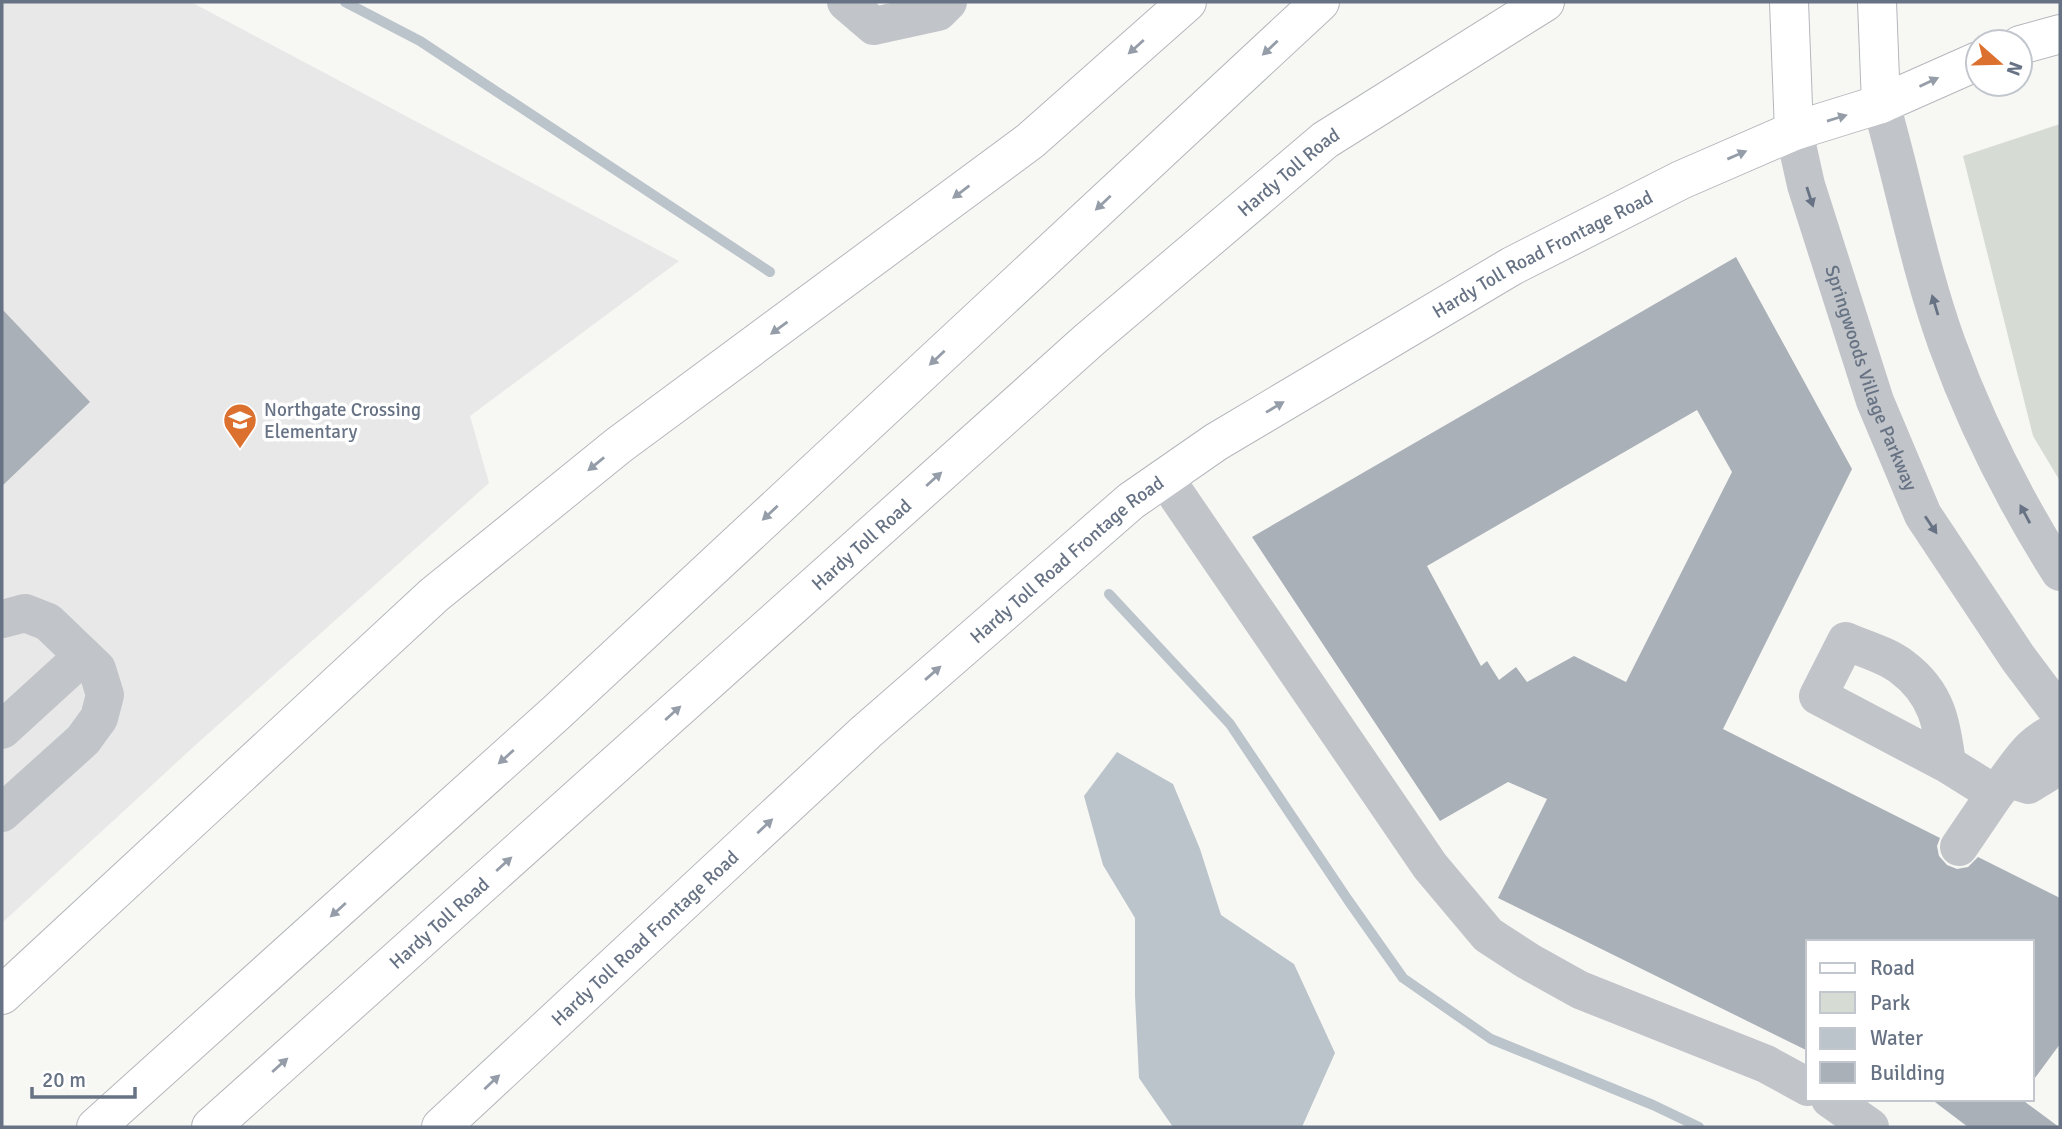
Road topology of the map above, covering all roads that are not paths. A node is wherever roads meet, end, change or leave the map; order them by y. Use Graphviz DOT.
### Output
graph roads {
  1 [pos="846,2"];
  2 [pos="948,2"];
  3 [pos="1187,2"];
  4 [pos="1320,2"];
  5 [pos="1545,2"];
  6 [pos="1789,2"];
  7 [pos="1877,2"];
  8 [pos="2060,34"];
  9 [pos="2034,41"];
  10 [pos="1964,67"];
  11 [pos="1881,104"];
  12 [pos="1794,131"];
  13 [pos="1165,478"];
  14 [pos="2060,572"];
  15 [pos="2,619"];
  16 [pos="83,656"];
  17 [pos="2060,714"];
  18 [pos="2,730"];
  19 [pos="2060,731"];
  20 [pos="2060,760"];
  21 [pos="1947,764"];
  22 [pos="2002,786"];
  23 [pos="2,813"];
  24 [pos="1959,847"];
  25 [pos="2,995"];
  26 [pos="1806,1086"];
  27 [pos="1833,1101"];
  28 [pos="96,1127"];
  29 [pos="211,1127"];
  30 [pos="441,1127"];
  31 [pos="1870,1127"];
  1 -- 2 [label="street"];
  3 -- 25 [label="main road, one-way"];
  4 -- 28 [label="main road, one-way"];
  29 -- 5 [label="main road, Hardy Toll Road, one-way"];
  6 -- 12 [label="main road, Springwoods Village Parkway"];
  7 -- 11 [label="main road"];
  8 -- 9 [label="main road"];
  11 -- 10 [label="main road, Hardy Toll Road Frontage Road, one-way"];
  12 -- 11 [label="main road, Hardy Toll Road Frontage Road, one-way"];
  14 -- 11 [label="street, one-way"];
  13 -- 12 [label="main road, Hardy Toll Road Frontage Road, one-way"];
  12 -- 17 [label="street, Springwoods Village Parkway, one-way"];
  13 -- 26 [label="street"];
  30 -- 13 [label="main road, Hardy Toll Road Frontage Road, one-way"];
  15 -- 16 [label="street"];
  16 -- 18 [label="street"];
  16 -- 23 [label="street"];
  19 -- 22 [label="street"];
  20 -- 22 [label="street"];
  21 -- 22 [label="street"];
  22 -- 24 [label="street"];
  27 -- 31 [label="street"];
}
